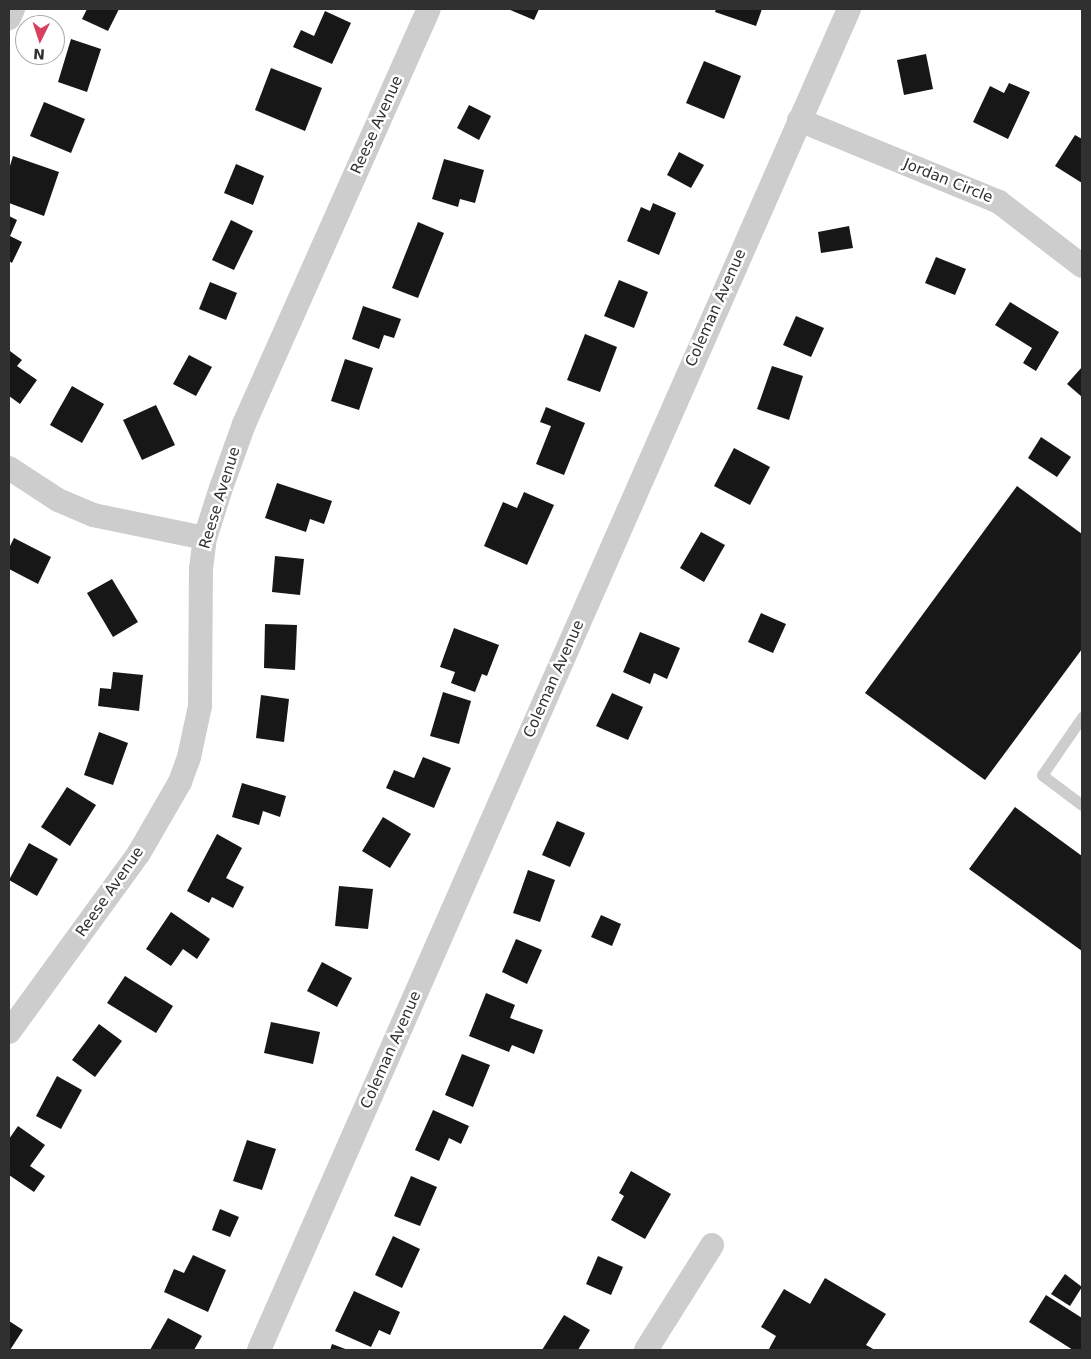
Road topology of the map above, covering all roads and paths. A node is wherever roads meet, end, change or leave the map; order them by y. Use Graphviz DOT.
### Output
graph roads {
  1 [pos="13,9"];
  2 [pos="428,9"];
  3 [pos="849,9"];
  4 [pos="9,18"];
  5 [pos="799,120"];
  6 [pos="1082,266"];
  7 [pos="9,468"];
  8 [pos="205,538"];
  9 [pos="1082,717"];
  10 [pos="1072,731"];
  11 [pos="1082,738"];
  12 [pos="1082,805"];
  13 [pos="9,1032"];
  14 [pos="712,1245"];
  15 [pos="259,1350"];
  16 [pos="646,1350"];
  1 -- 4 [label="street"];
  2 -- 8 [label="street, Reese Avenue"];
  3 -- 5 [label="street, Coleman Avenue"];
  5 -- 6 [label="street, Jordan Circle"];
  5 -- 15 [label="street, Coleman Avenue"];
  7 -- 8 [label="street"];
  8 -- 13 [label="street, Reese Avenue"];
  9 -- 10 [label="lane"];
  10 -- 11 [label="lane"];
  10 -- 12 [label="lane"];
  14 -- 16 [label="street"];
}
